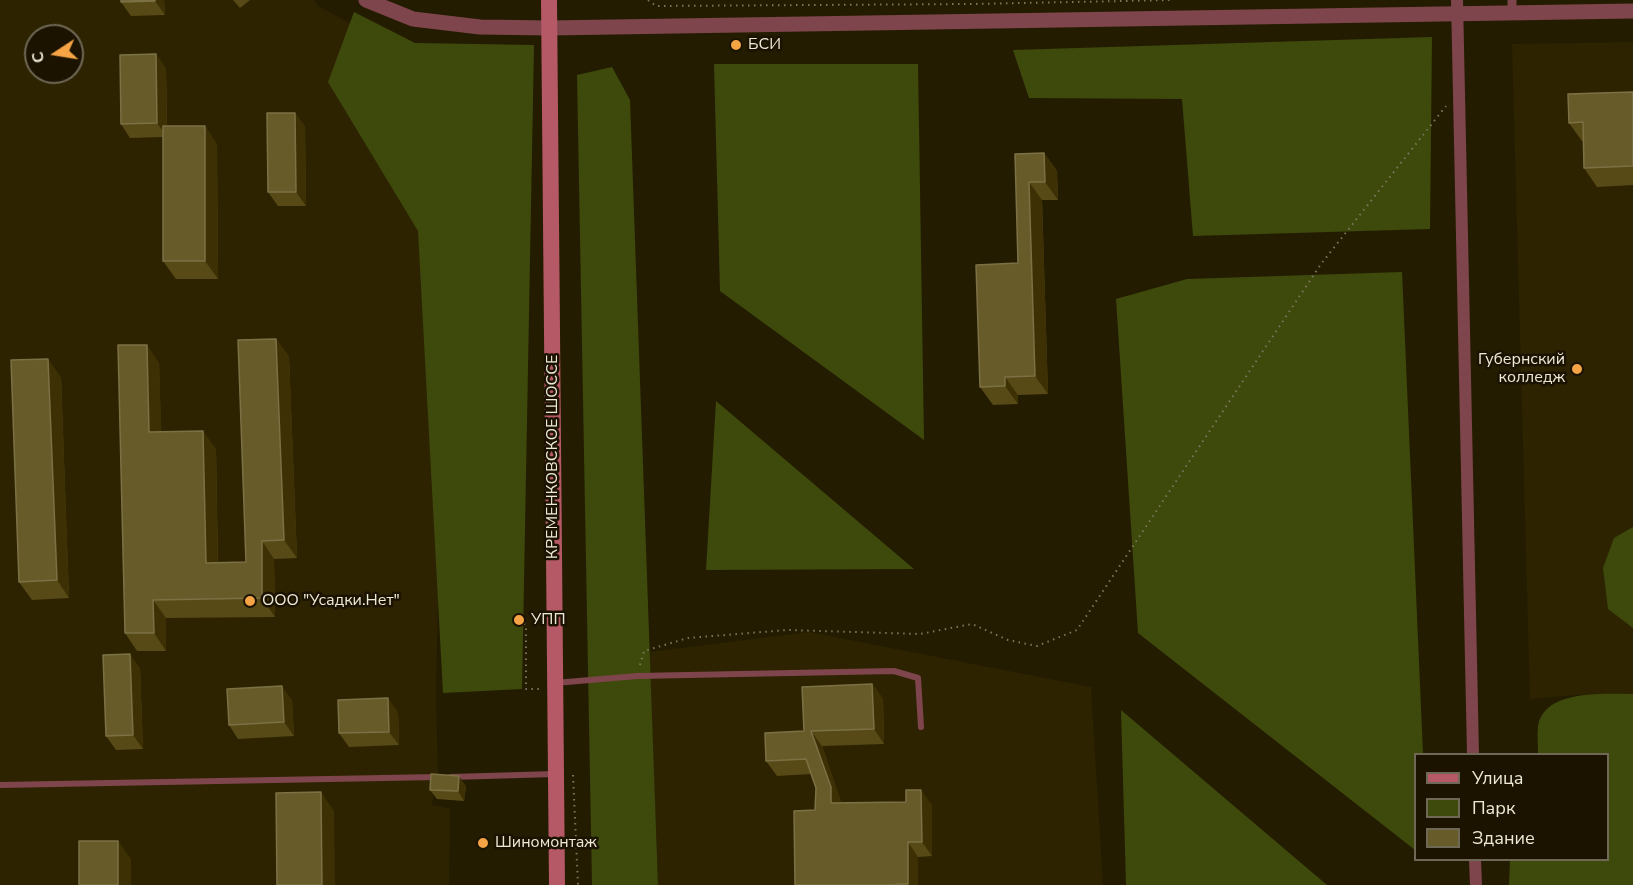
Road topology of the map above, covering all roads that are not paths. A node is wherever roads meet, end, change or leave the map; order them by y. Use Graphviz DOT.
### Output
graph roads {
  1 [pos="366,0"];
  2 [pos="549,0"];
  3 [pos="1457,7"];
  4 [pos="1512,7"];
  5 [pos="1633,11"];
  6 [pos="549,28"];
  7 [pos="555,686"];
  8 [pos="921,727"];
  9 [pos="1473,753"];
  10 [pos="555,774"];
  11 [pos="0,785"];
  12 [pos="1475,861"];
  13 [pos="557,885"];
  14 [pos="1476,885"];
  1 -- 6 [label="street"];
  2 -- 6 [label="main road, КРЕМЕНКОВСКОЕ ШОССЕ"];
  3 -- 4 [label="street"];
  3 -- 6 [label="street"];
  3 -- 9 [label="street"];
  4 -- 5 [label="street"];
  6 -- 7 [label="main road, КРЕМЕНКОВСКОЕ ШОССЕ"];
  7 -- 8 [label="lane"];
  7 -- 10 [label="main road, КРЕМЕНКОВСКОЕ ШОССЕ"];
  10 -- 11 [label="lane"];
  10 -- 13 [label="main road, КРЕМЕНКОВСКОЕ ШОССЕ"];
  12 -- 14 [label="street"];
}
